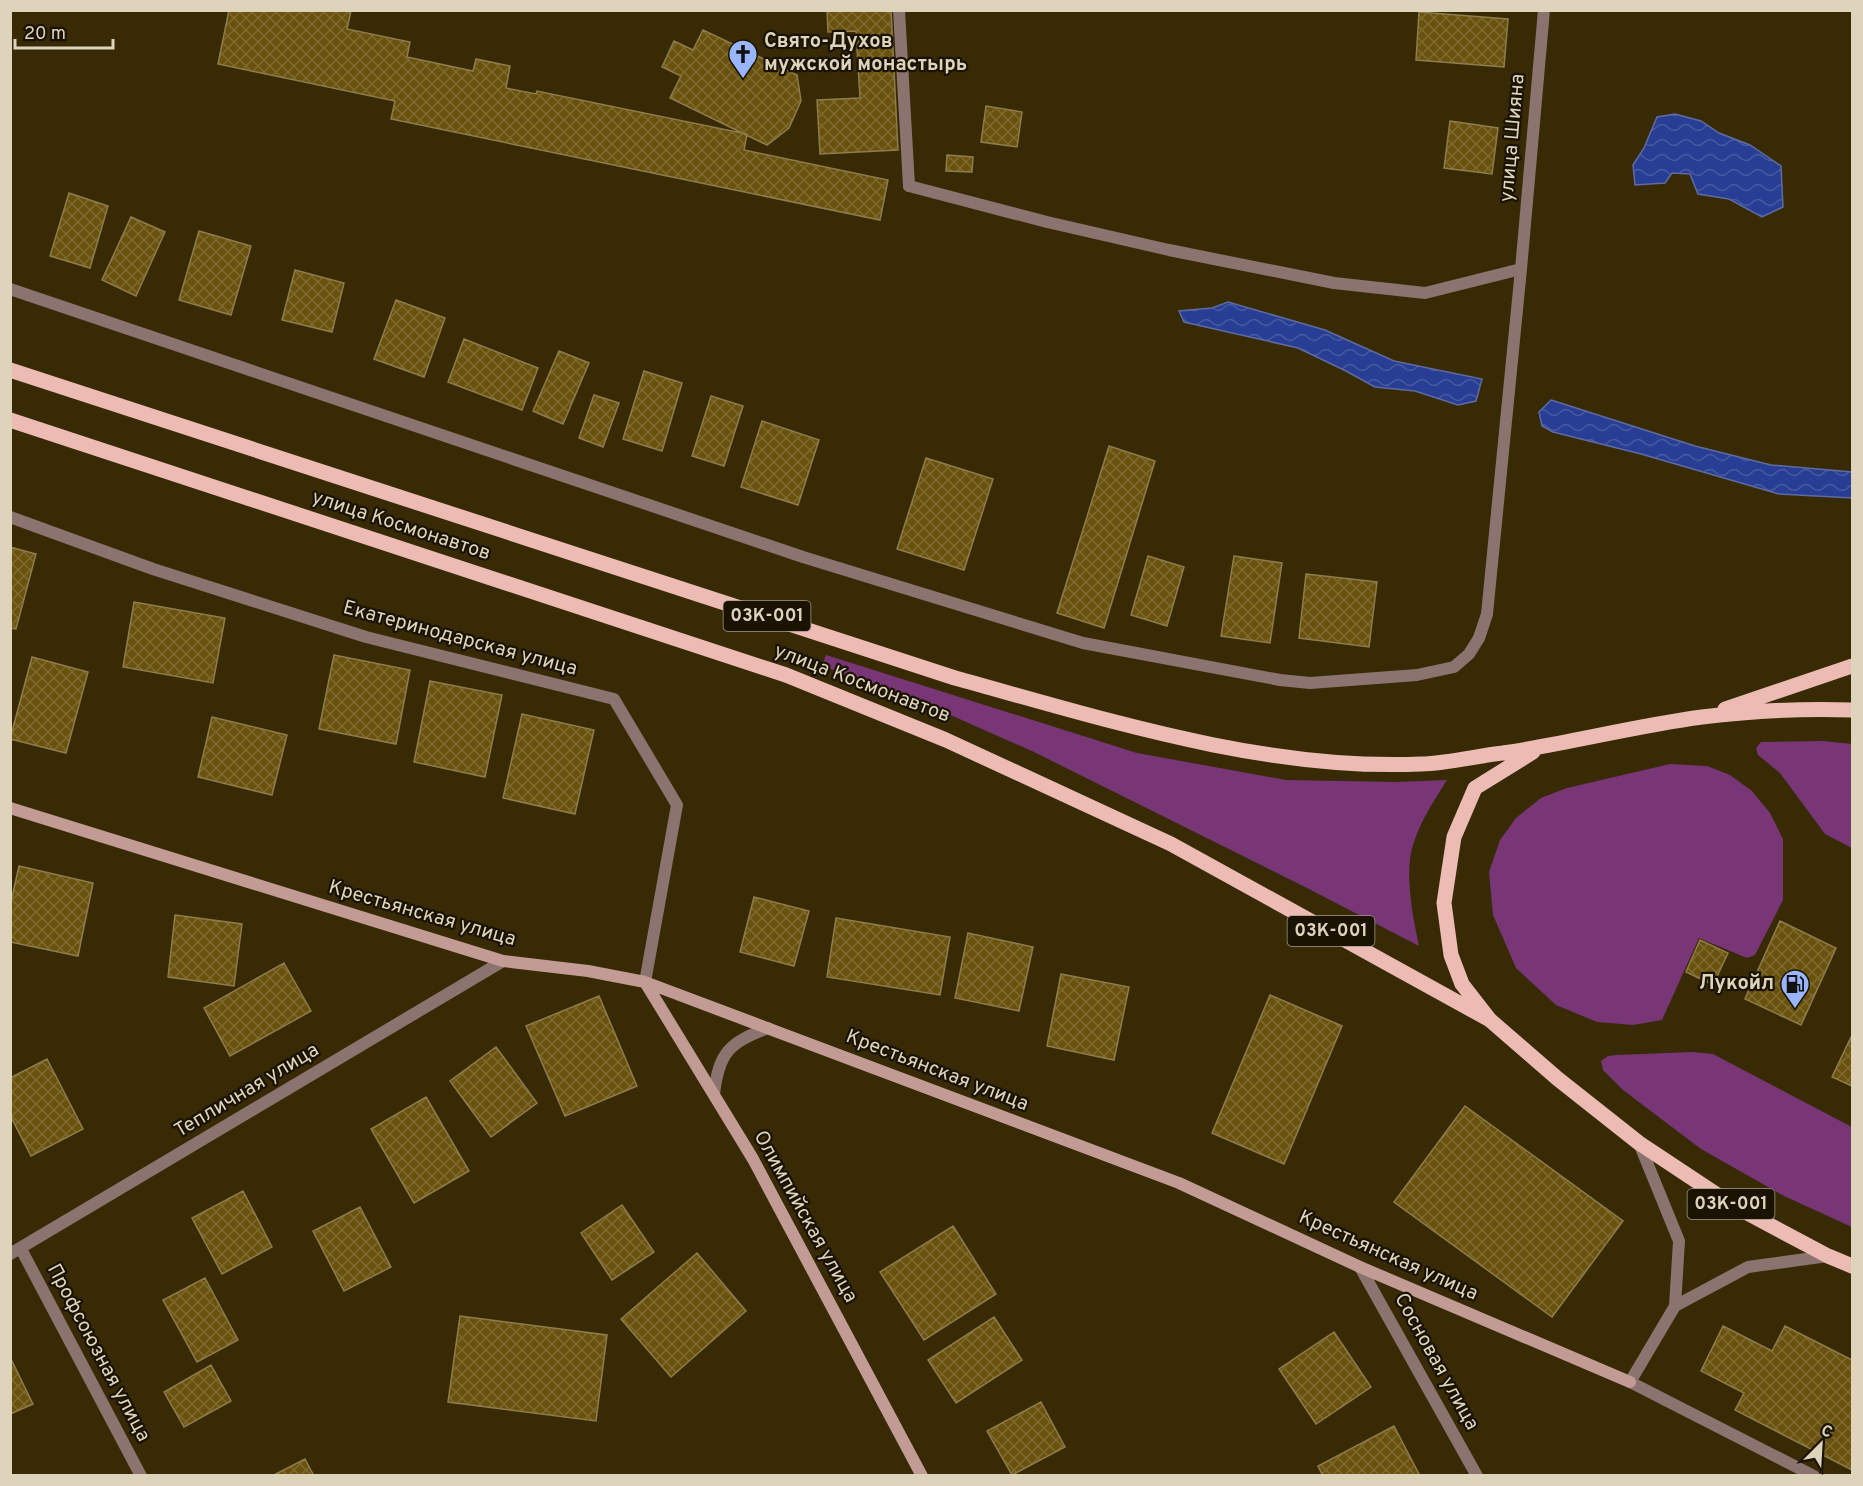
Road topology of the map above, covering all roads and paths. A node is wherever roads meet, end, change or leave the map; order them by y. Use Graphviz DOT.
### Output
graph roads {
  1 [pos="899,10"];
  2 [pos="1544,10"];
  3 [pos="1521,269"];
  4 [pos="10,289"];
  5 [pos="10,370"];
  6 [pos="10,420"];
  7 [pos="10,517"];
  8 [pos="1852,666"];
  9 [pos="1852,710"];
  10 [pos="1701,718"];
  11 [pos="1541,747"];
  12 [pos="10,808"];
  13 [pos="503,961"];
  14 [pos="645,982"];
  15 [pos="1490,1020"];
  16 [pos="768,1028"];
  17 [pos="714,1095"];
  18 [pos="1639,1143"];
  19 [pos="16,1252"];
  20 [pos="1828,1256"];
  21 [pos="1852,1266"];
  22 [pos="1360,1267"];
  23 [pos="1675,1306"];
  24 [pos="1630,1382"];
  25 [pos="141,1476"];
  26 [pos="922,1476"];
  27 [pos="1477,1476"];
  28 [pos="1814,1476"];
  1 -- 3 [label="street"];
  2 -- 3 [label="street, улица Шияна"];
  3 -- 4 [label="street, улица Шияна"];
  5 -- 11 [label="main road, 03К-001"];
  6 -- 15 [label="main road, улица Космонавтов / 03К-001"];
  7 -- 14 [label="street, Екатеринодарская улица"];
  8 -- 10 [label="main road"];
  9 -- 10 [label="main road, 03К-001"];
  10 -- 11 [label="main road, 03К-001"];
  11 -- 15 [label="main road, 03К-001"];
  12 -- 13 [label="main road, Крестьянская улица"];
  13 -- 14 [label="main road, Крестьянская улица"];
  13 -- 19 [label="street, Тепличная улица"];
  14 -- 16 [label="main road, Крестьянская улица"];
  14 -- 17 [label="main road, Олимпийская улица"];
  15 -- 18 [label="main road, 03К-001"];
  16 -- 17 [label="street"];
  16 -- 22 [label="main road, Крестьянская улица"];
  17 -- 26 [label="main road, Олимпийская улица"];
  18 -- 20 [label="main road, 03К-001"];
  18 -- 23 [label="street"];
  19 -- 25 [label="street, Профсоюзная улица"];
  20 -- 21 [label="main road, 03К-001"];
  20 -- 23 [label="street"];
  22 -- 24 [label="main road, Крестьянская улица"];
  22 -- 27 [label="street, Сосновая улица"];
  23 -- 24 [label="street"];
  24 -- 28 [label="street, Крестьянская улица"];
}
